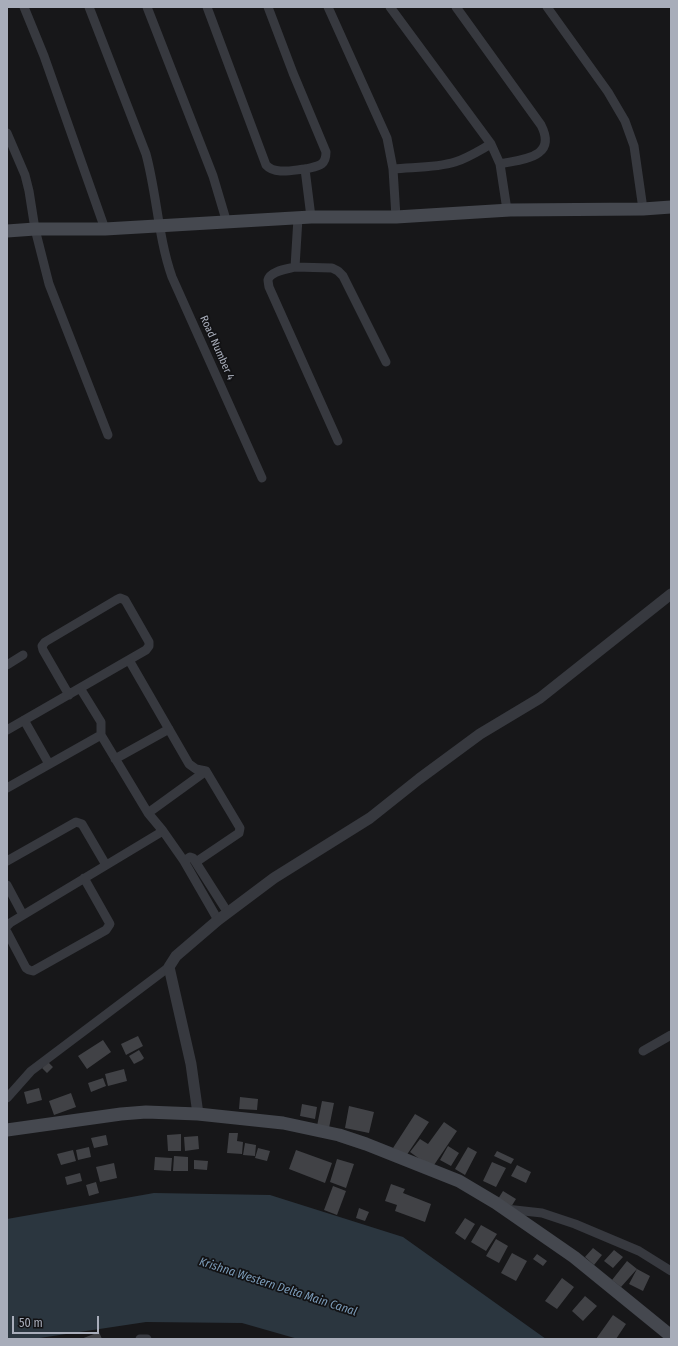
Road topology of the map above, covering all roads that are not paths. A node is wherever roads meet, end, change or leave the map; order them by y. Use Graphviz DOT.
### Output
graph roads {
  1 [pos="24,7"];
  2 [pos="89,7"];
  3 [pos="147,7"];
  4 [pos="207,7"];
  5 [pos="268,7"];
  6 [pos="328,7"];
  7 [pos="390,7"];
  8 [pos="456,7"];
  9 [pos="547,7"];
  10 [pos="7,133"];
  11 [pos="491,144"];
  12 [pos="500,164"];
  13 [pos="305,169"];
  14 [pos="393,169"];
  15 [pos="671,208"];
  16 [pos="643,209"];
  17 [pos="507,210"];
  18 [pos="396,217"];
  19 [pos="305,218"];
  20 [pos="227,223"];
  21 [pos="160,226"];
  22 [pos="35,229"];
  23 [pos="104,229"];
  24 [pos="7,231"];
  25 [pos="295,267"];
  26 [pos="386,362"];
  27 [pos="108,435"];
  28 [pos="338,441"];
  29 [pos="262,478"];
  30 [pos="671,594"];
  31 [pos="23,655"];
  32 [pos="129,660"];
  33 [pos="7,665"];
  34 [pos="80,688"];
  35 [pos="69,695"];
  36 [pos="24,720"];
  37 [pos="169,729"];
  38 [pos="7,730"];
  39 [pos="101,735"];
  40 [pos="115,759"];
  41 [pos="49,764"];
  42 [pos="206,771"];
  43 [pos="7,788"];
  44 [pos="148,813"];
  45 [pos="163,831"];
  46 [pos="7,861"];
  47 [pos="184,861"];
  48 [pos="196,862"];
  49 [pos="106,865"];
  50 [pos="84,878"];
  51 [pos="7,885"];
  52 [pos="228,913"];
  53 [pos="23,915"];
  54 [pos="218,920"];
  55 [pos="7,926"];
  56 [pos="7,932"];
  57 [pos="169,967"];
  58 [pos="671,1035"];
  59 [pos="643,1051"];
  60 [pos="7,1098"];
  61 [pos="198,1114"];
  62 [pos="7,1130"];
  63 [pos="505,1209"];
  64 [pos="671,1271"];
  65 [pos="671,1336"];
  66 [pos="140,1339"];
  67 [pos="146,1339"];
  1 -- 23 [label="street"];
  2 -- 21 [label="street, Road Number 4"];
  3 -- 20 [label="street"];
  4 -- 13 [label="street"];
  5 -- 13 [label="street"];
  6 -- 14 [label="street"];
  7 -- 11 [label="street"];
  8 -- 12 [label="street"];
  9 -- 16 [label="street"];
  10 -- 22 [label="street"];
  11 -- 12 [label="street"];
  11 -- 14 [label="street"];
  12 -- 17 [label="street"];
  13 -- 19 [label="street"];
  14 -- 18 [label="street"];
  15 -- 16 [label="main road"];
  16 -- 17 [label="main road"];
  17 -- 18 [label="main road"];
  18 -- 19 [label="main road"];
  19 -- 20 [label="main road"];
  19 -- 25 [label="street"];
  20 -- 21 [label="main road"];
  21 -- 23 [label="main road"];
  21 -- 29 [label="street, Road Number 4"];
  22 -- 23 [label="main road"];
  22 -- 24 [label="main road"];
  22 -- 27 [label="street"];
  25 -- 26 [label="street"];
  25 -- 28 [label="street"];
  30 -- 52 [label="street"];
  31 -- 33 [label="street"];
  32 -- 34 [label="street"];
  32 -- 35 [label="street"];
  32 -- 37 [label="street"];
  34 -- 35 [label="street"];
  34 -- 39 [label="street"];
  35 -- 36 [label="street"];
  36 -- 38 [label="street"];
  36 -- 41 [label="street"];
  37 -- 40 [label="street"];
  37 -- 42 [label="street"];
  39 -- 40 [label="street"];
  39 -- 41 [label="street"];
  40 -- 44 [label="street"];
  41 -- 43 [label="street"];
  42 -- 44 [label="street"];
  42 -- 48 [label="street"];
  44 -- 45 [label="street"];
  45 -- 47 [label="street"];
  45 -- 49 [label="street"];
  46 -- 49 [label="street"];
  47 -- 48 [label="street"];
  47 -- 54 [label="street"];
  48 -- 52 [label="street"];
  49 -- 50 [label="street"];
  50 -- 53 [label="street"];
  50 -- 56 [label="street"];
  51 -- 53 [label="street"];
  52 -- 54 [label="street"];
  53 -- 55 [label="street"];
  54 -- 57 [label="street"];
  57 -- 60 [label="street"];
  57 -- 61 [label="street"];
  58 -- 59 [label="street"];
  61 -- 62 [label="main road"];
  61 -- 63 [label="main road"];
  63 -- 64 [label="street"];
  63 -- 65 [label="main road"];
  66 -- 67 [label="street"];
}
